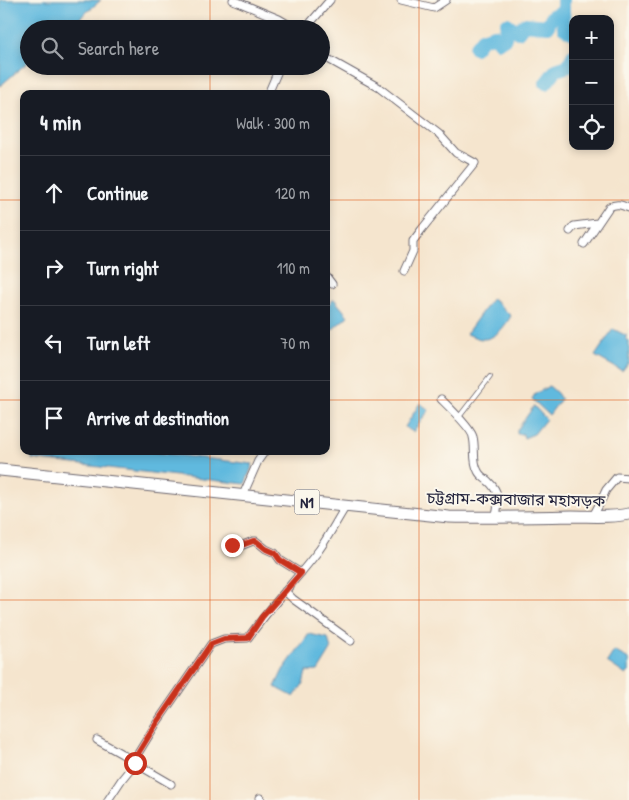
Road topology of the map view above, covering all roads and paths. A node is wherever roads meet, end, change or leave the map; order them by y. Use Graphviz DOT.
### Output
graph roads {
  1 [pos="233,0"];
  2 [pos="330,0"];
  3 [pos="401,0"];
  4 [pos="446,0"];
  5 [pos="281,20"];
  6 [pos="313,20"];
  7 [pos="330,60"];
  8 [pos="276,75"];
  9 [pos="270,90"];
  10 [pos="629,208"];
  11 [pos="597,223"];
  12 [pos="570,231"];
  13 [pos="584,244"];
  14 [pos="404,271"];
  15 [pos="490,377"];
  16 [pos="441,398"];
  17 [pos="458,417"];
  18 [pos="262,455"];
  19 [pos="0,470"];
  20 [pos="629,478"];
  21 [pos="243,495"];
  22 [pos="346,506"];
  23 [pos="629,514"];
  24 [pos="592,516"];
  25 [pos="614,517"];
  26 [pos="496,518"];
  27 [pos="629,524"];
  28 [pos="232,545"];
  29 [pos="301,573"];
  30 [pos="285,591"];
  31 [pos="351,641"];
  32 [pos="97,740"];
  33 [pos="135,763"];
  34 [pos="171,784"];
  35 [pos="108,800"];
  1 -- 5 [label="street"];
  2 -- 6 [label="street"];
  3 -- 4 [label="street"];
  7 -- 14 [label="street"];
  8 -- 9 [label="street"];
  10 -- 11 [label="street"];
  11 -- 12 [label="street"];
  11 -- 13 [label="street"];
  15 -- 17 [label="lane"];
  16 -- 17 [label="street"];
  17 -- 26 [label="street"];
  18 -- 21 [label="street"];
  19 -- 21 [label="highway, চট্টগ্রাম-কক্সবাজার মহাসড়ক / N1"];
  20 -- 24 [label="street"];
  21 -- 22 [label="highway, চট্টগ্রাম-কক্সবাজার মহাসড়ক / N1"];
  22 -- 26 [label="highway, চট্টগ্রাম-কক্সবাজার মহাসড়ক / N1"];
  22 -- 29 [label="street"];
  23 -- 25 [label="highway, চট্টগ্রাম-কক্সবাজার মহাসড়ক / N1"];
  24 -- 25 [label="highway, চট্টগ্রাম-কক্সবাজার মহাসড়ক / N1"];
  24 -- 26 [label="highway, চট্টগ্রাম-কক্সবাজার মহাসড়ক / N1"];
  25 -- 27 [label="highway, চট্টগ্রাম-কক্সবাজার মহাসড়ক / N1"];
  28 -- 29 [label="street"];
  29 -- 30 [label="street"];
  30 -- 31 [label="street"];
  30 -- 33 [label="street"];
  32 -- 33 [label="street"];
  33 -- 34 [label="street"];
  33 -- 35 [label="street"];
}
